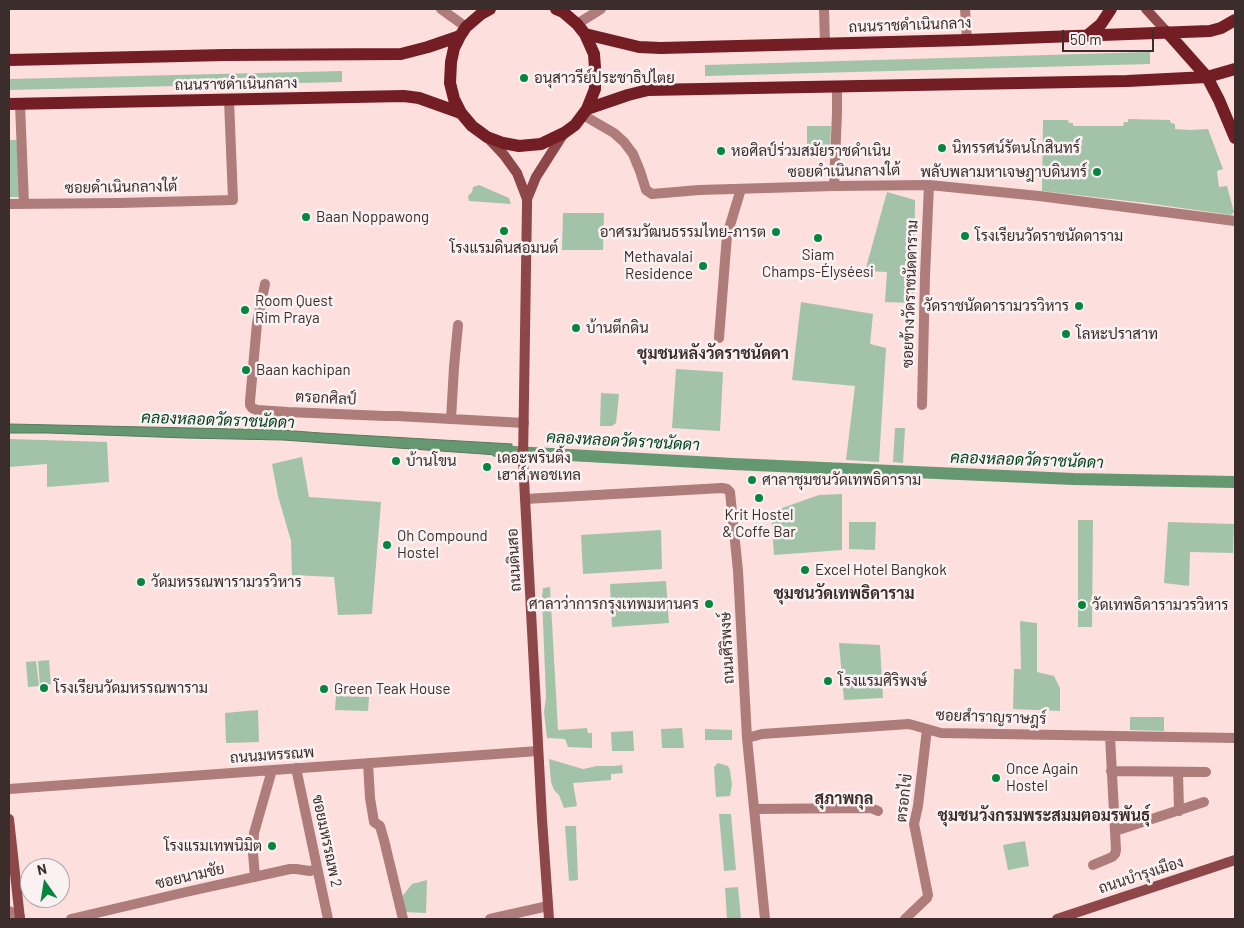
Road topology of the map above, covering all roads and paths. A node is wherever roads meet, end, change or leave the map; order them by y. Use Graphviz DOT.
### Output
graph roads {
  1 [pos="441,9"];
  2 [pos="490,9"];
  3 [pos="556,9"];
  4 [pos="601,9"];
  5 [pos="824,9"];
  6 [pos="965,9"];
  7 [pos="1111,9"];
  8 [pos="1146,9"];
  9 [pos="1235,20"];
  10 [pos="581,29"];
  11 [pos="463,32"];
  12 [pos="1167,32"];
  13 [pos="1089,34"];
  14 [pos="967,40"];
  15 [pos="825,44"];
  16 [pos="9,60"];
  17 [pos="1235,69"];
  18 [pos="1207,77"];
  19 [pos="837,87"];
  20 [pos="229,100"];
  21 [pos="14,104"];
  22 [pos="585,112"];
  23 [pos="461,113"];
  24 [pos="1234,128"];
  25 [pos="564,134"];
  26 [pos="487,137"];
  27 [pos="929,185"];
  28 [pos="834,186"];
  29 [pos="741,189"];
  30 [pos="528,198"];
  31 [pos="9,204"];
  32 [pos="24,204"];
  33 [pos="1235,221"];
  34 [pos="265,284"];
  35 [pos="458,325"];
  36 [pos="719,338"];
  37 [pos="922,405"];
  38 [pos="451,418"];
  39 [pos="524,423"];
  40 [pos="525,499"];
  41 [pos="927,729"];
  42 [pos="1110,736"];
  43 [pos="747,738"];
  44 [pos="1235,738"];
  45 [pos="538,751"];
  46 [pos="368,763"];
  47 [pos="296,768"];
  48 [pos="272,770"];
  49 [pos="1112,771"];
  50 [pos="1178,772"];
  51 [pos="1206,772"];
  52 [pos="9,789"];
  53 [pos="1204,802"];
  54 [pos="754,809"];
  55 [pos="1179,810"];
  56 [pos="878,811"];
  57 [pos="9,819"];
  58 [pos="1114,831"];
  59 [pos="1235,860"];
  60 [pos="1093,865"];
  61 [pos="317,869"];
  62 [pos="255,877"];
  63 [pos="12,879"];
  64 [pos="548,906"];
  65 [pos="9,911"];
  66 [pos="20,918"];
  67 [pos="71,919"];
  68 [pos="328,919"];
  69 [pos="403,919"];
  70 [pos="490,919"];
  71 [pos="549,919"];
  72 [pos="765,919"];
  73 [pos="905,919"];
  74 [pos="1057,919"];
  1 -- 11 [label="street"];
  2 -- 11 [label="main road"];
  3 -- 10 [label="main road"];
  4 -- 10 [label="street"];
  5 -- 15 [label="street"];
  6 -- 14 [label="street"];
  7 -- 13 [label="main road"];
  8 -- 12 [label="main road"];
  9 -- 12 [label="main road, ถนนราชดำเนินกลาง"];
  10 -- 15 [label="main road, ถนนราชดำเนินกลาง"];
  10 -- 22 [label="main road"];
  11 -- 16 [label="main road, ถนนราชดำเนินกลาง"];
  11 -- 23 [label="main road"];
  12 -- 13 [label="main road, ถนนราชดำเนินกลาง"];
  12 -- 18 [label="main road"];
  13 -- 14 [label="main road, ถนนราชดำเนินกลาง"];
  14 -- 15 [label="main road, ถนนราชดำเนินกลาง"];
  17 -- 18 [label="main road"];
  18 -- 19 [label="main road"];
  18 -- 24 [label="main road"];
  19 -- 22 [label="main road"];
  19 -- 28 [label="street"];
  20 -- 21 [label="main road, ถนนราชดำเนินกลาง"];
  20 -- 23 [label="main road, ถนนราชดำเนินกลาง"];
  20 -- 32 [label="street, ซอยดำเนินกลางใต้"];
  21 -- 32 [label="street"];
  22 -- 25 [label="main road"];
  22 -- 29 [label="street, ซอยดำเนินกลางใต้"];
  23 -- 26 [label="main road"];
  25 -- 26 [label="main road"];
  25 -- 30 [label="main road, ถนนดินสอ"];
  26 -- 30 [label="main road, ถนนดินสอ"];
  27 -- 28 [label="street, ซอยดำเนินกลางใต้"];
  27 -- 33 [label="street, ซอยดำเนินกลางใต้"];
  27 -- 37 [label="street, ซอยข้างวัดราชนัดดาราม"];
  28 -- 29 [label="street, ซอยดำเนินกลางใต้"];
  29 -- 36 [label="street"];
  30 -- 39 [label="main road, ถนนดินสอ"];
  31 -- 32 [label="street, ซอยดำเนินกลางใต้"];
  34 -- 38 [label="street, ตรอกศิลป์"];
  35 -- 38 [label="street"];
  38 -- 39 [label="street, ตรอกศิลป์"];
  39 -- 40 [label="main road, ถนนดินสอ"];
  40 -- 43 [label="street, ถนนศิริพงษ์"];
  40 -- 45 [label="main road, ถนนดินสอ"];
  41 -- 42 [label="street, ซอยสำราญราษฎร์"];
  41 -- 43 [label="street, ซอยสำราญราษฎร์"];
  41 -- 73 [label="street, ตรอกไข่"];
  42 -- 44 [label="street, ซอยสำราญราษฎร์"];
  42 -- 49 [label="street"];
  43 -- 54 [label="street, ถนนศิริพงษ์"];
  45 -- 46 [label="street, ถนนมหรรณพ"];
  45 -- 64 [label="main road, ถนนดินสอ"];
  46 -- 47 [label="street, ถนนมหรรณพ"];
  46 -- 69 [label="street"];
  47 -- 48 [label="street, ถนนมหรรณพ"];
  47 -- 61 [label="street, ซอยมหรรณพ 2"];
  48 -- 52 [label="street, ถนนมหรรณพ"];
  48 -- 62 [label="street"];
  49 -- 50 [label="street"];
  49 -- 58 [label="street"];
  50 -- 51 [label="street"];
  50 -- 55 [label="street"];
  53 -- 55 [label="street"];
  54 -- 56 [label="street"];
  54 -- 72 [label="street, ถนนศิริพงษ์"];
  55 -- 58 [label="street"];
  57 -- 63 [label="main road"];
  58 -- 60 [label="street"];
  59 -- 74 [label="main road, ถนนบำรุงเมือง"];
  61 -- 62 [label="street, ซอยนามชัย"];
  61 -- 68 [label="street, ซอยมหรรณพ 2"];
  62 -- 67 [label="street, ซอยนามชัย"];
  63 -- 66 [label="main road"];
  64 -- 70 [label="street"];
  64 -- 71 [label="main road, ถนนดินสอ"];
  65 -- 66 [label="street"];
}
